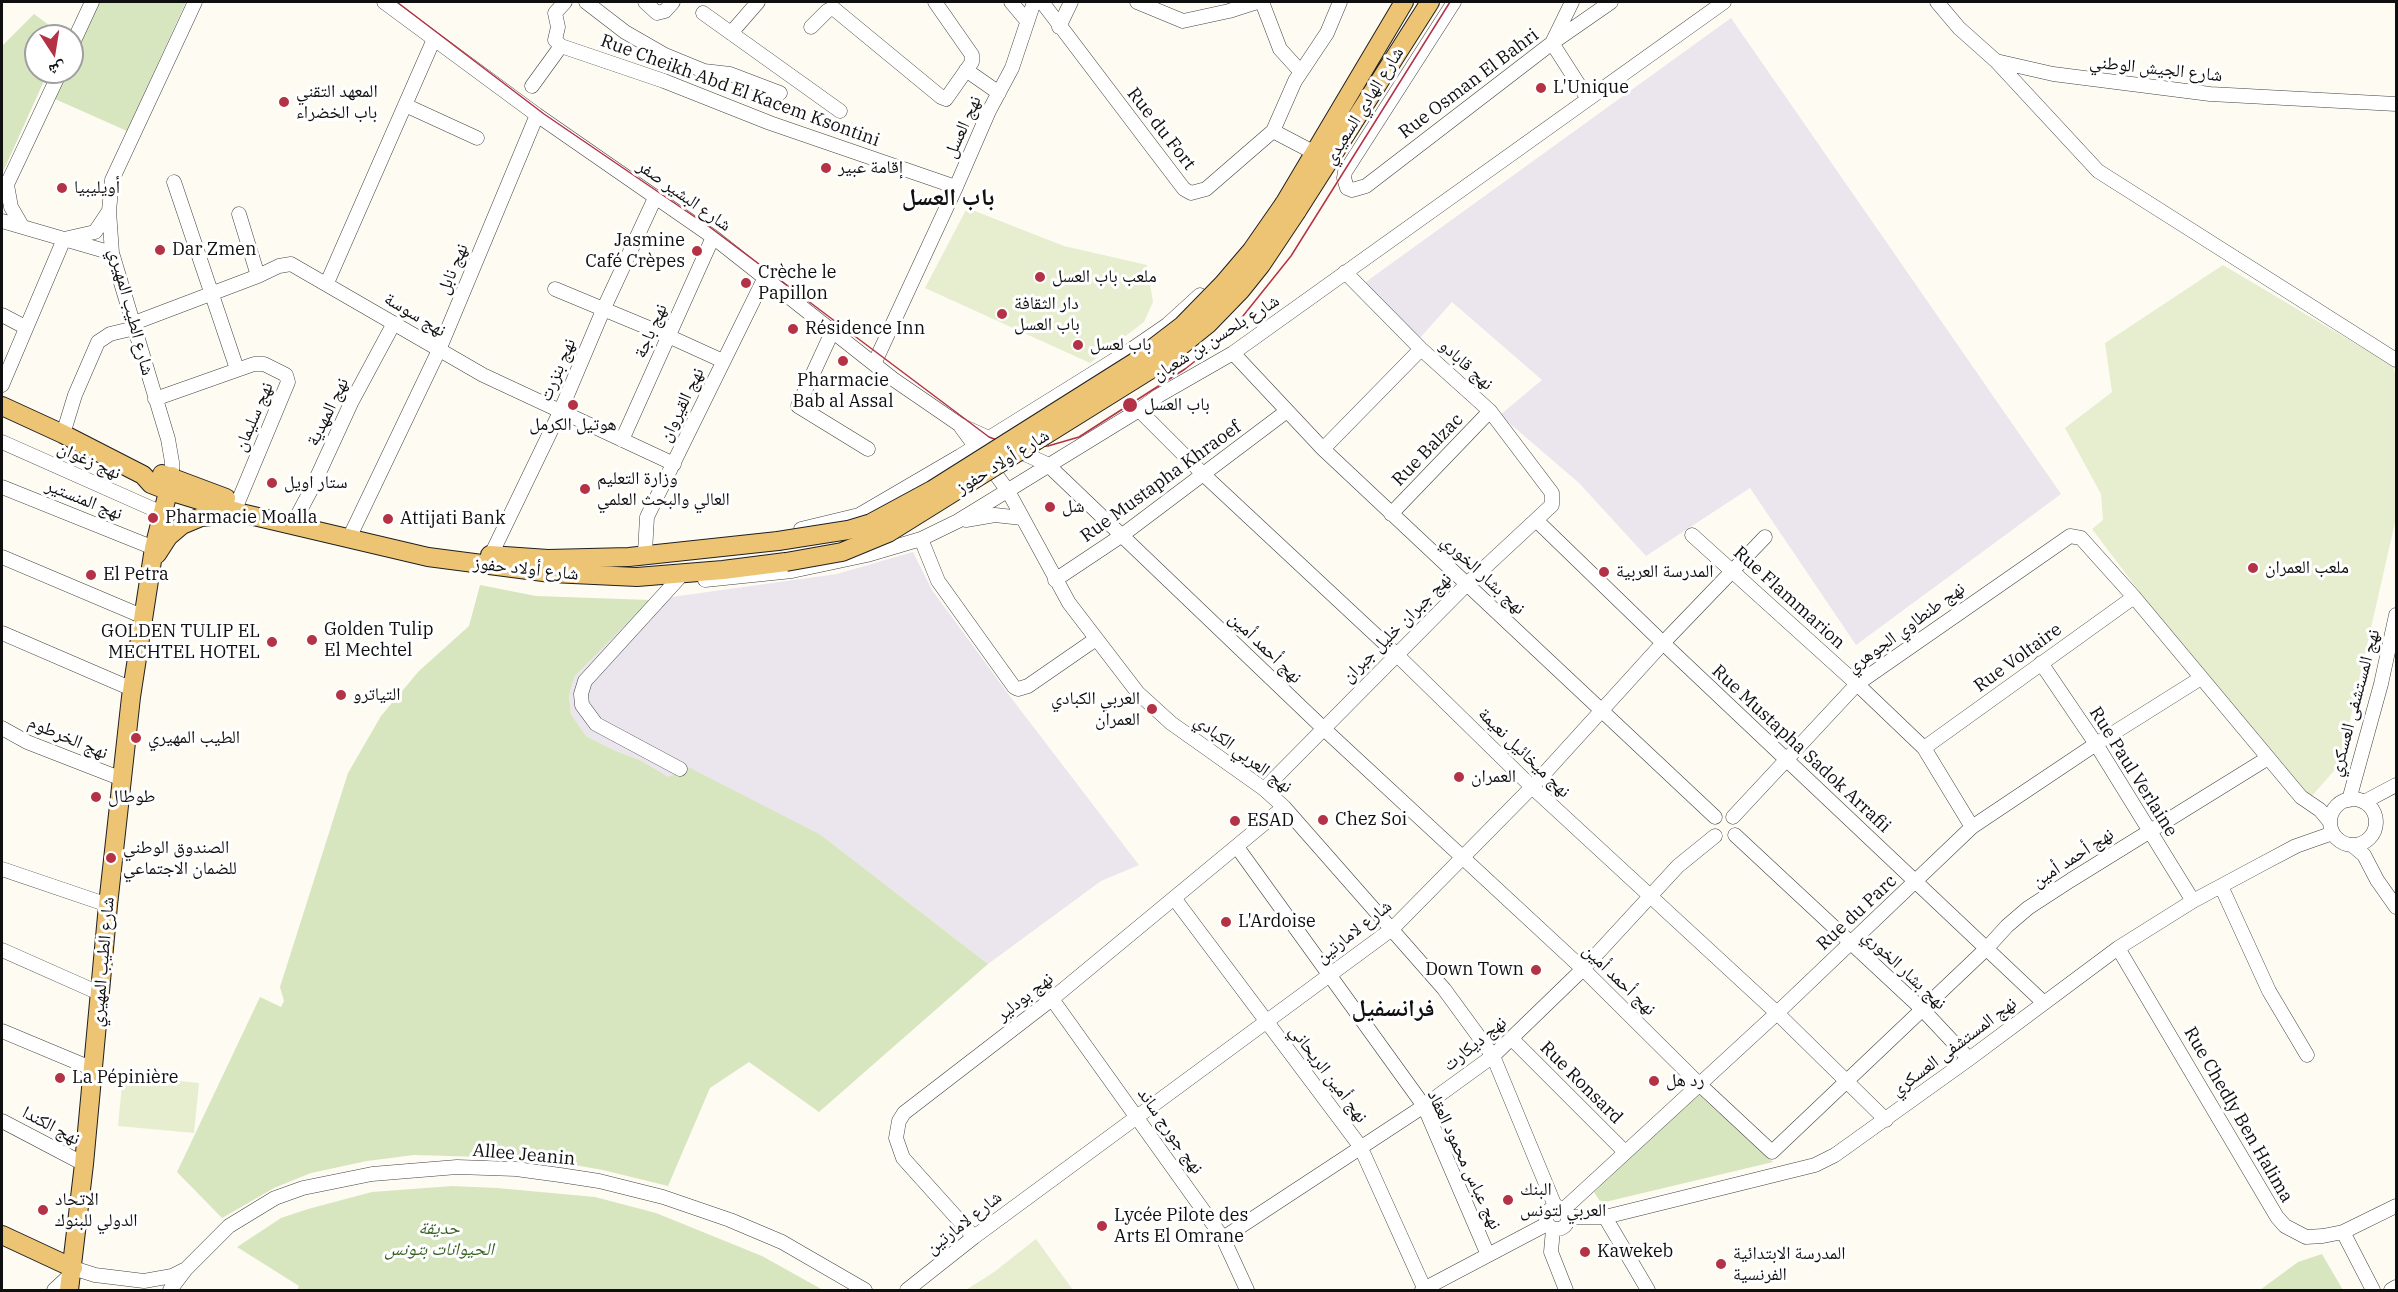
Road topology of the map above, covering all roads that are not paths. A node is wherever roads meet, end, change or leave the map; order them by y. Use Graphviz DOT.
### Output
graph roads {
  1 [pos="92,2"];
  2 [pos="195,2"];
  3 [pos="384,2"];
  4 [pos="565,2"];
  5 [pos="645,2"];
  6 [pos="673,2"];
  7 [pos="758,2"];
  8 [pos="935,2"];
  9 [pos="1011,2"];
  10 [pos="1034,2"];
  11 [pos="1042,2"];
  12 [pos="1071,2"];
  13 [pos="1137,2"];
  14 [pos="1259,2"];
  15 [pos="1340,2"];
  16 [pos="1404,2"];
  17 [pos="1430,2"];
  18 [pos="1454,2"];
  19 [pos="1572,2"];
  20 [pos="1611,2"];
  21 [pos="1724,2"];
  22 [pos="1937,2"];
  23 [pos="595,4"];
  24 [pos="703,13"];
  25 [pos="1027,21"];
  26 [pos="82,24"];
  27 [pos="811,27"];
  28 [pos="1059,27"];
  29 [pos="731,33"];
  30 [pos="434,39"];
  31 [pos="1552,43"];
  32 [pos="561,46"];
  33 [pos="1996,61"];
  34 [pos="966,70"];
  35 [pos="1300,71"];
  36 [pos="54,84"];
  37 [pos="532,86"];
  38 [pos="780,93"];
  39 [pos="999,93"];
  40 [pos="1588,99"];
  41 [pos="2397,104"];
  42 [pos="405,105"];
  43 [pos="840,111"];
  44 [pos="537,115"];
  45 [pos="1273,131"];
  46 [pos="477,138"];
  47 [pos="1313,152"];
  48 [pos="174,182"];
  49 [pos="957,187"];
  50 [pos="1293,187"];
  51 [pos="4,190"];
  52 [pos="655,198"];
  53 [pos="1291,208"];
  54 [pos="109,211"];
  55 [pos="239,213"];
  56 [pos="2,221"];
  57 [pos="22,226"];
  58 [pos="713,237"];
  59 [pos="64,239"];
  60 [pos="112,253"];
  61 [pos="1345,272"];
  62 [pos="258,276"];
  63 [pos="765,277"];
  64 [pos="327,283"];
  65 [pos="555,289"];
  66 [pos="211,294"];
  67 [pos="604,308"];
  68 [pos="2,315"];
  69 [pos="394,323"];
  70 [pos="134,325"];
  71 [pos="25,327"];
  72 [pos="832,330"];
  73 [pos="668,336"];
  74 [pos="1421,349"];
  75 [pos="438,350"];
  76 [pos="1233,353"];
  77 [pos="2397,360"];
  78 [pos="723,362"];
  79 [pos="874,364"];
  80 [pos="237,369"];
  81 [pos="2,385"];
  82 [pos="155,399"];
  83 [pos="2,406"];
  84 [pos="1139,410"];
  85 [pos="1287,411"];
  86 [pos="1490,411"];
  87 [pos="560,412"];
  88 [pos="960,425"];
  89 [pos="63,434"];
  90 [pos="987,438"];
  91 [pos="622,440"];
  92 [pos="2,442"];
  93 [pos="975,447"];
  94 [pos="868,449"];
  95 [pos="1323,449"];
  96 [pos="674,464"];
  97 [pos="1047,464"];
  98 [pos="1203,474"];
  99 [pos="170,484"];
  100 [pos="2,487"];
  101 [pos="1008,491"];
  102 [pos="1552,493"];
  103 [pos="239,508"];
  104 [pos="162,513"];
  105 [pos="1391,514"];
  106 [pos="296,518"];
  107 [pos="1022,518"];
  108 [pos="1536,520"];
  109 [pos="958,521"];
  110 [pos="352,532"];
  111 [pos="1692,535"];
  112 [pos="1121,536"];
  113 [pos="1765,537"];
  114 [pos="921,539"];
  115 [pos="491,555"];
  116 [pos="637,555"];
  117 [pos="153,556"];
  118 [pos="2,557"];
  119 [pos="1731,572"];
  120 [pos="637,577"];
  121 [pos="678,579"];
  122 [pos="1055,580"];
  123 [pos="1467,584"];
  124 [pos="2134,597"];
  125 [pos="2397,615"];
  126 [pos="144,617"];
  127 [pos="2,633"];
  128 [pos="1096,639"];
  129 [pos="1663,643"];
  130 [pos="1396,654"];
  131 [pos="2041,663"];
  132 [pos="2201,678"];
  133 [pos="1857,684"];
  134 [pos="132,689"];
  135 [pos="1601,710"];
  136 [pos="2,728"];
  137 [pos="1323,728"];
  138 [pos="2096,744"];
  139 [pos="1924,748"];
  140 [pos="2268,758"];
  141 [pos="1788,760"];
  142 [pos="680,769"];
  143 [pos="122,780"];
  144 [pos="2397,785"];
  145 [pos="1532,787"];
  146 [pos="1264,789"];
  147 [pos="2349,800"];
  148 [pos="2364,802"];
  149 [pos="1284,807"];
  150 [pos="1715,817"];
  151 [pos="1733,817"];
  152 [pos="1972,827"];
  153 [pos="2332,827"];
  154 [pos="2149,831"];
  155 [pos="1735,835"];
  156 [pos="1715,836"];
  157 [pos="2352,845"];
  158 [pos="1237,847"];
  159 [pos="1462,859"];
  160 [pos="2,869"];
  161 [pos="1916,882"];
  162 [pos="2221,886"];
  163 [pos="1651,897"];
  164 [pos="1174,898"];
  165 [pos="2193,901"];
  166 [pos="108,905"];
  167 [pos="2397,907"];
  168 [pos="1392,929"];
  169 [pos="1850,944"];
  170 [pos="1987,948"];
  171 [pos="2118,948"];
  172 [pos="2,950"];
  173 [pos="1583,969"];
  174 [pos="1330,974"];
  175 [pos="99,993"];
  176 [pos="1052,999"];
  177 [pos="2043,1002"];
  178 [pos="1923,1010"];
  179 [pos="1777,1013"];
  180 [pos="1266,1021"];
  181 [pos="2,1031"];
  182 [pos="1512,1040"];
  183 [pos="2307,1055"];
  184 [pos="1493,1056"];
  185 [pos="1969,1059"];
  186 [pos="93,1069"];
  187 [pos="1845,1082"];
  188 [pos="1699,1084"];
  189 [pos="1424,1106"];
  190 [pos="1137,1116"];
  191 [pos="1886,1120"];
  192 [pos="2,1121"];
  193 [pos="1360,1146"];
  194 [pos="1625,1152"];
  195 [pos="84,1164"];
  196 [pos="2397,1206"];
  197 [pos="1562,1211"];
  198 [pos="1605,1217"];
  199 [pos="1550,1226"];
  200 [pos="2343,1232"];
  201 [pos="2,1235"];
  202 [pos="974,1237"];
  203 [pos="1223,1238"];
  204 [pos="1488,1256"];
  205 [pos="73,1268"];
  206 [pos="186,1269"];
  207 [pos="95,1275"];
  208 [pos="2397,1287"];
  209 [pos="54,1290"];
  210 [pos="69,1290"];
  211 [pos="113,1290"];
  212 [pos="170,1290"];
  213 [pos="865,1290"];
  214 [pos="907,1290"];
  215 [pos="1248,1290"];
  216 [pos="1424,1290"];
  217 [pos="1566,1290"];
  218 [pos="1648,1290"];
  219 [pos="2373,1290"];
  220 [pos="2391,1290"];
  1 -- 26 [label="street"];
  2 -- 54 [label="street, شارع الطيب المهيري"];
  3 -- 30 [label="street, شارع البشير صفر"];
  4 -- 32 [label="street"];
  5 -- 6 [label="street"];
  7 -- 29 [label="street"];
  8 -- 34 [label="street"];
  9 -- 25 [label="street"];
  10 -- 25 [label="street, نهج العسل"];
  11 -- 28 [label="street, Rue du Fort"];
  12 -- 28 [label="street"];
  13 -- 14 [label="street"];
  14 -- 35 [label="street"];
  15 -- 35 [label="street"];
  16 -- 47 [label="main road, شارع الهادي السعيدي"];
  17 -- 53 [label="main road, شارع الهادي السعيدي"];
  18 -- 31 [label="street, Rue Osman El Bahri"];
  19 -- 31 [label="street"];
  20 -- 31 [label="street, Rue Osman El Bahri"];
  21 -- 40 [label="street, شارع بلحسن بن شعبان"];
  22 -- 33 [label="street, شارع الجيش الوطني"];
  23 -- 38 [label="street"];
  24 -- 29 [label="street"];
  25 -- 39 [label="street, نهج العسل"];
  27 -- 34 [label="street"];
  28 -- 45 [label="street, Rue du Fort"];
  29 -- 43 [label="street"];
  30 -- 42 [label="street"];
  30 -- 44 [label="street, شارع البشير صفر"];
  31 -- 40 [label="street"];
  32 -- 37 [label="street"];
  32 -- 49 [label="street, Rue Cheikh Abd El Kacem Ksontini"];
  33 -- 41 [label="street, شارع الجيش الوطني"];
  33 -- 77 [label="street"];
  34 -- 39 [label="street"];
  35 -- 45 [label="street"];
  36 -- 51 [label="street"];
  39 -- 49 [label="street, نهج العسل"];
  40 -- 61 [label="street, شارع بلحسن بن شعبان"];
  42 -- 46 [label="street"];
  42 -- 64 [label="street"];
  44 -- 52 [label="street, شارع البشير صفر"];
  44 -- 75 [label="street, نهج نابل"];
  45 -- 47 [label="street"];
  47 -- 50 [label="main road, شارع الهادي السعيدي"];
  48 -- 66 [label="street"];
  49 -- 79 [label="street, نهج العسل"];
  50 -- 53 [label="main road, شارع الهادي السعيدي"];
  50 -- 90 [label="street, شارع أولاد حفوز"];
  51 -- 57 [label="street"];
  52 -- 58 [label="street, شارع البشير صفر"];
  52 -- 67 [label="street, نهج بنزرت"];
  53 -- 116 [label="main road, شارع أولاد حفوز, bridge"];
  53 -- 120 [label="main road, شارع أولاد حفوز, bridge"];
  54 -- 59 [label="street"];
  54 -- 60 [label="street, شارع الطيب المهيري"];
  55 -- 62 [label="street"];
  56 -- 57 [label="street"];
  57 -- 59 [label="street"];
  58 -- 63 [label="street, شارع البشير صفر"];
  58 -- 73 [label="street, نهج باجة"];
  59 -- 60 [label="street"];
  59 -- 71 [label="street"];
  60 -- 70 [label="street, شارع الطيب المهيري"];
  61 -- 74 [label="street, نهج قابادو"];
  61 -- 76 [label="street, شارع بلحسن بن شعبان"];
  62 -- 64 [label="street, نهج سوسة"];
  62 -- 66 [label="street, نهج سوسة"];
  63 -- 72 [label="street, شارع البشير صفر"];
  63 -- 78 [label="street, نهج القيروان"];
  64 -- 69 [label="street, نهج سوسة"];
  65 -- 67 [label="street"];
  66 -- 70 [label="street, نهج سوسة"];
  66 -- 80 [label="street"];
  67 -- 73 [label="street"];
  67 -- 87 [label="street, نهج بنزرت"];
  68 -- 71 [label="street"];
  69 -- 75 [label="street, نهج سوسة"];
  69 -- 106 [label="street, نهج المهدية"];
  70 -- 82 [label="street, شارع الطيب المهيري"];
  70 -- 89 [label="street, نهج سوسة"];
  71 -- 81 [label="street"];
  72 -- 79 [label="street, شارع البشير صفر"];
  72 -- 94 [label="street"];
  73 -- 78 [label="street"];
  73 -- 91 [label="street, نهج باجة"];
  74 -- 86 [label="street, نهج قابادو"];
  74 -- 95 [label="street"];
  75 -- 87 [label="street, نهج سوسة"];
  75 -- 110 [label="street, نهج نابل"];
  76 -- 84 [label="street, شارع بلحسن بن شعبان"];
  76 -- 85 [label="street, نهج بشار الخوري"];
  78 -- 96 [label="street, نهج القيروان"];
  79 -- 88 [label="street, شارع البشير صفر"];
  80 -- 82 [label="street, نهج سليمان"];
  80 -- 103 [label="street, نهج سليمان"];
  82 -- 99 [label="street, شارع الطيب المهيري"];
  83 -- 89 [label="main road, شارع أولاد حفوز"];
  84 -- 97 [label="street, شارع بلحسن بن شعبان"];
  84 -- 98 [label="street, نهج ميخائيل نعيمة"];
  85 -- 95 [label="street, نهج بشار الخوري"];
  85 -- 98 [label="street, Rue Mustapha Khraoef"];
  86 -- 102 [label="street, نهج قابادو"];
  86 -- 105 [label="street, Rue Balzac"];
  87 -- 91 [label="street, نهج سوسة"];
  87 -- 115 [label="street, نهج بنزرت"];
  88 -- 90 [label="street, نهج أحمد أمين"];
  88 -- 93 [label="street, نهج العربي الكبادي"];
  89 -- 99 [label="main road, شارع أولاد حفوز"];
  90 -- 93 [label="street, شارع أولاد حفوز"];
  90 -- 97 [label="street, نهج أحمد أمين"];
  91 -- 96 [label="street, نهج سوسة"];
  92 -- 104 [label="street, نهج زغوان"];
  93 -- 101 [label="street, نهج العربي الكبادي"];
  93 -- 116 [label="street, شارع أولاد حفوز"];
  95 -- 105 [label="street, نهج بشار الخوري"];
  96 -- 116 [label="street, نهج القيروان"];
  97 -- 101 [label="street, شارع بلحسن بن شعبان"];
  97 -- 112 [label="street, نهج أحمد أمين"];
  98 -- 112 [label="street, Rue Mustapha Khraoef"];
  98 -- 130 [label="street, نهج ميخائيل نعيمة"];
  99 -- 103 [label="main road, شارع أولاد حفوز"];
  99 -- 104 [label="main road, شارع الطيب المهيري"];
  100 -- 117 [label="street, نهج المنستير"];
  101 -- 107 [label="street, نهج العربي الكبادي"];
  101 -- 109 [label="street, شارع بلحسن بن شعبان"];
  102 -- 108 [label="street, نهج جبران خليل جبران"];
  103 -- 106 [label="main road, شارع أولاد حفوز"];
  103 -- 117 [label="main road, شارع الطيب المهيري"];
  103 -- 120 [label="main road, شارع أولاد حفوز"];
  104 -- 117 [label="main road, شارع الطيب المهيري"];
  105 -- 123 [label="street, نهج بشار الخوري"];
  106 -- 110 [label="main road, شارع أولاد حفوز"];
  107 -- 109 [label="street"];
  107 -- 122 [label="street, نهج العربي الكبادي"];
  108 -- 123 [label="street, نهج جبران خليل جبران"];
  108 -- 129 [label="street, Rue Mustapha Sadok Arrafii"];
  109 -- 114 [label="street, شارع بلحسن بن شعبان"];
  110 -- 115 [label="main road, شارع أولاد حفوز"];
  111 -- 119 [label="street, Rue Flammarion"];
  112 -- 122 [label="street, Rue Mustapha Khraoef"];
  112 -- 137 [label="street, نهج أحمد أمين"];
  113 -- 119 [label="street, شارع لامارتين"];
  114 -- 121 [label="street, شارع بلحسن بن شعبان"];
  114 -- 128 [label="street"];
  115 -- 116 [label="main road, شارع أولاد حفوز"];
  117 -- 126 [label="main road, شارع الطيب المهيري"];
  118 -- 126 [label="street"];
  119 -- 129 [label="street, شارع لامارتين"];
  119 -- 133 [label="street, Rue Flammarion"];
  120 -- 121 [label="street, شارع بلحسن بن شعبان"];
  121 -- 142 [label="street"];
  122 -- 128 [label="street, نهج العربي الكبادي"];
  123 -- 130 [label="street, نهج جبران خليل جبران"];
  123 -- 135 [label="street, نهج بشار الخوري"];
  124 -- 131 [label="street, Rue Voltaire"];
  124 -- 132 [label="street"];
  124 -- 133 [label="street, نهج طنطاوي الجوهري"];
  125 -- 147 [label="street, نهج المستشفى العسكري"];
  126 -- 134 [label="main road, شارع الطيب المهيري"];
  127 -- 134 [label="street"];
  128 -- 146 [label="street, نهج العربي الكبادي"];
  129 -- 135 [label="street, شارع لامارتين"];
  129 -- 141 [label="street, Rue Mustapha Sadok Arrafii"];
  130 -- 137 [label="street, نهج جبران خليل جبران"];
  130 -- 145 [label="street, نهج ميخائيل نعيمة"];
  131 -- 138 [label="street, Rue Paul Verlaine"];
  131 -- 139 [label="street, Rue Voltaire"];
  132 -- 138 [label="street, Rue du Parc"];
  132 -- 140 [label="street"];
  133 -- 139 [label="street, Rue Flammarion"];
  133 -- 141 [label="street, نهج طنطاوي الجوهري"];
  134 -- 143 [label="main road, شارع الطيب المهيري"];
  135 -- 145 [label="street, شارع لامارتين"];
  135 -- 150 [label="street, نهج بشار الخوري"];
  136 -- 143 [label="street, نهج الخرطوم"];
  137 -- 146 [label="street, نهج جبران خليل جبران"];
  137 -- 159 [label="street, نهج أحمد أمين"];
  138 -- 152 [label="street, Rue du Parc"];
  138 -- 154 [label="street, Rue Paul Verlaine"];
  139 -- 152 [label="street, Rue Flammarion"];
  140 -- 153 [label="street"];
  140 -- 154 [label="street, نهج أحمد أمين"];
  141 -- 151 [label="street, نهج طنطاوي الجوهري"];
  141 -- 161 [label="street, Rue Mustapha Sadok Arrafii"];
  143 -- 166 [label="main road, شارع الطيب المهيري"];
  144 -- 148 [label="street"];
  145 -- 159 [label="street, شارع لامارتين"];
  145 -- 163 [label="street, نهج ميخائيل نعيمة"];
  146 -- 149 [label="street, نهج العربي الكبادي"];
  147 -- 148 [label="street"];
  147 -- 153 [label="street"];
  148 -- 157 [label="street"];
  149 -- 158 [label="street, نهج بودلير"];
  149 -- 168 [label="street, نهج العربي الكبادي"];
  150 -- 151 [label="street"];
  150 -- 156 [label="street"];
  151 -- 155 [label="street"];
  152 -- 161 [label="street, Rue du Parc"];
  153 -- 157 [label="street"];
  153 -- 162 [label="street, نهج المستشفى العسكري"];
  154 -- 165 [label="street, Rue Paul Verlaine"];
  154 -- 170 [label="street, نهج أحمد أمين"];
  155 -- 156 [label="street"];
  155 -- 169 [label="street, نهج بشار الخوري"];
  156 -- 163 [label="street, نهج ديكارت"];
  157 -- 167 [label="street"];
  158 -- 164 [label="street, نهج بودلير"];
  158 -- 174 [label="street, نهج عباس محمود العقاد"];
  159 -- 168 [label="street, شارع لامارتين"];
  159 -- 173 [label="street, نهج أحمد أمين"];
  160 -- 166 [label="street"];
  161 -- 169 [label="street, Rue du Parc"];
  161 -- 170 [label="street, Rue Mustapha Sadok Arrafii"];
  162 -- 165 [label="street, نهج المستشفى العسكري"];
  162 -- 183 [label="street"];
  163 -- 173 [label="street, نهج ديكارت"];
  163 -- 179 [label="street, نهج ميخائيل نعيمة"];
  164 -- 176 [label="street, نهج بودلير"];
  164 -- 180 [label="street, نهج أمين الريحاني"];
  165 -- 171 [label="street, نهج المستشفى العسكري"];
  166 -- 175 [label="main road, شارع الطيب المهيري"];
  168 -- 174 [label="street, شارع لامارتين"];
  168 -- 184 [label="street, نهج العربي الكبادي"];
  169 -- 178 [label="street, نهج بشار الخوري"];
  169 -- 179 [label="street, Rue du Parc"];
  170 -- 177 [label="street, Rue Mustapha Sadok Arrafii"];
  170 -- 178 [label="street, نهج أحمد أمين"];
  171 -- 177 [label="street, نهج المستشفى العسكري"];
  171 -- 200 [label="street, Rue Chedly Ben Halima"];
  172 -- 175 [label="street"];
  173 -- 182 [label="street, نهج ديكارت"];
  173 -- 188 [label="street, نهج أحمد أمين"];
  174 -- 180 [label="street, شارع لامارتين"];
  174 -- 189 [label="street, نهج عباس محمود العقاد"];
  175 -- 186 [label="main road, شارع الطيب المهيري"];
  176 -- 190 [label="street, نهج جورج ساند"];
  176 -- 202 [label="street, نهج بودلير"];
  177 -- 185 [label="street, نهج المستشفى العسكري"];
  178 -- 185 [label="street, نهج بشار الخوري"];
  178 -- 187 [label="street, نهج أحمد أمين"];
  179 -- 187 [label="street, نهج ميخائيل نعيمة"];
  179 -- 188 [label="street, Rue du Parc"];
  180 -- 190 [label="street, شارع لامارتين"];
  180 -- 193 [label="street, نهج أمين الريحاني"];
  181 -- 186 [label="street"];
  182 -- 184 [label="street, نهج ديكارت"];
  182 -- 194 [label="street, Rue Ronsard"];
  184 -- 189 [label="street, نهج ديكارت"];
  184 -- 197 [label="street, نهج العربي الكبادي"];
  185 -- 191 [label="street, نهج المستشفى العسكري"];
  186 -- 195 [label="main road, شارع الطيب المهيري"];
  187 -- 188 [label="street, نهج أحمد أمين"];
  187 -- 191 [label="street, نهج ميخائيل نعيمة"];
  188 -- 194 [label="street, Rue du Parc"];
  189 -- 193 [label="street, نهج ديكارت"];
  189 -- 204 [label="street, نهج عباس محمود العقاد"];
  190 -- 202 [label="street, شارع لامارتين"];
  190 -- 203 [label="street, نهج جورج ساند"];
  191 -- 198 [label="street, نهج المستشفى العسكري"];
  192 -- 195 [label="street, نهج الكندا"];
  193 -- 203 [label="street, نهج ديكارت"];
  193 -- 216 [label="street, نهج أمين الريحاني"];
  194 -- 197 [label="street, Rue du Parc"];
  195 -- 205 [label="main road, شارع الطيب المهيري"];
  196 -- 200 [label="street, Rue Chedly Ben Halima"];
  197 -- 198 [label="street, نهج المستشفى العسكري"];
  197 -- 199 [label="street"];
  197 -- 199 [label="street, Rue du Parc"];
  198 -- 218 [label="street"];
  199 -- 204 [label="street"];
  199 -- 217 [label="street"];
  200 -- 219 [label="street"];
  201 -- 205 [label="main road"];
  202 -- 214 [label="street, شارع لامارتين"];
  203 -- 215 [label="street, نهج جورج ساند"];
  204 -- 216 [label="street"];
  205 -- 207 [label="street"];
  205 -- 209 [label="street"];
  205 -- 210 [label="main road, شارع الطيب المهيري"];
  206 -- 207 [label="street"];
  206 -- 212 [label="street, Allee Jeanin"];
  206 -- 213 [label="street, Allee Jeanin"];
  207 -- 211 [label="street"];
  208 -- 220 [label="street"];
}
